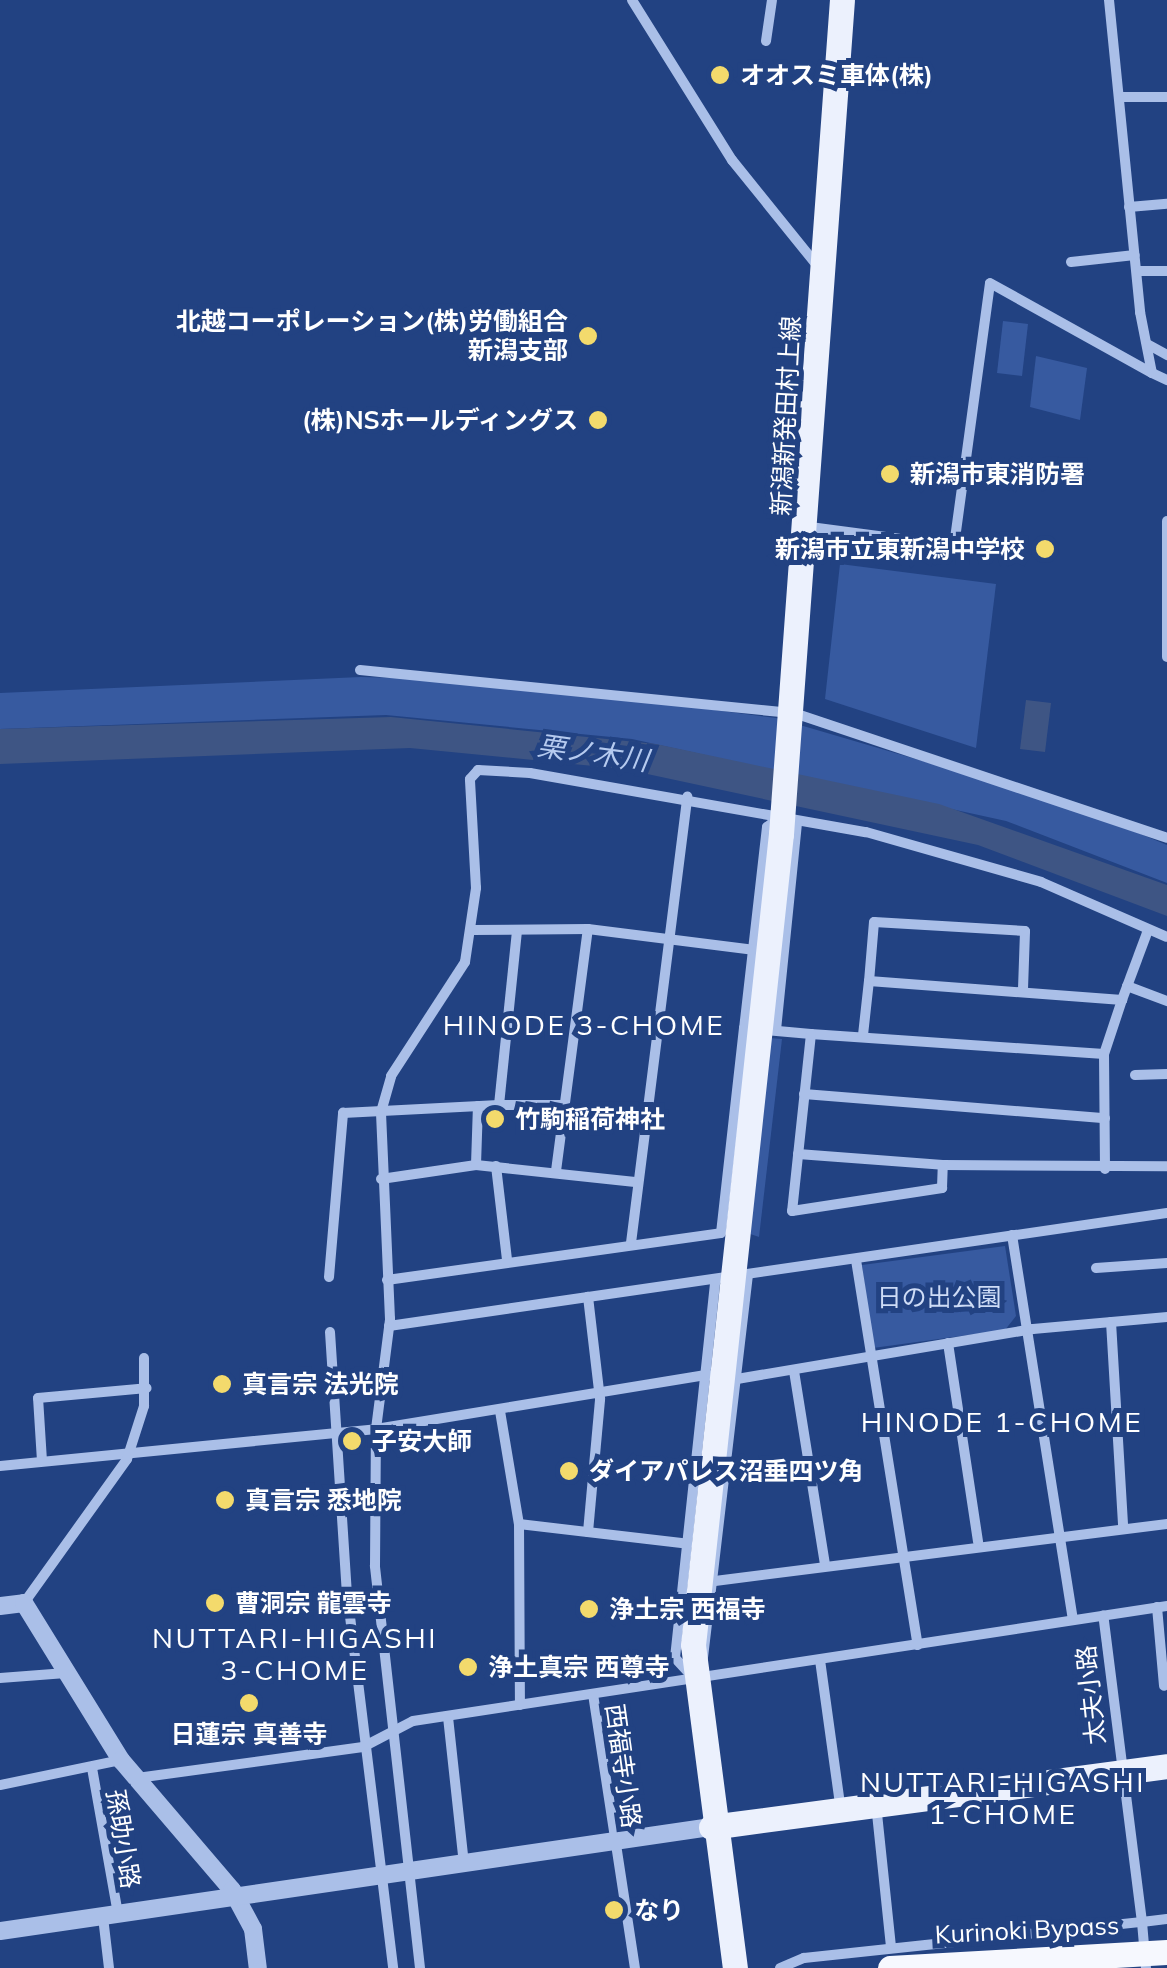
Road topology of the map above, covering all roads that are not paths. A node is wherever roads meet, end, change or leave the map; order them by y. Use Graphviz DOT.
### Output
graph roads {
  1 [pos="632,0"];
  2 [pos="772,0"];
  3 [pos="842,0"];
  4 [pos="1110,0"];
  5 [pos="766,41"];
  6 [pos="1119,97"];
  7 [pos="1167,97"];
  8 [pos="1167,204"];
  9 [pos="1129,207"];
  10 [pos="1135,255"];
  11 [pos="1072,262"];
  12 [pos="1136,271"];
  13 [pos="823,272"];
  14 [pos="1167,272"];
  15 [pos="1149,345"];
  16 [pos="1167,355"];
  17 [pos="1152,373"];
  18 [pos="1167,380"];
  19 [pos="1167,521"];
  20 [pos="810,527"];
  21 [pos="1166,560"];
  22 [pos="1166,640"];
  23 [pos="1167,658"];
  24 [pos="360,670"];
  25 [pos="793,720"];
  26 [pos="687,797"];
  27 [pos="784,823"];
  28 [pos="1167,838"];
  29 [pos="588,929"];
  30 [pos="473,930"];
  31 [pos="517,930"];
  32 [pos="1148,930"];
  33 [pos="1167,937"];
  34 [pos="663,940"];
  35 [pos="755,950"];
  36 [pos="869,980"];
  37 [pos="1127,986"];
  38 [pos="1023,989"];
  39 [pos="1122,1000"];
  40 [pos="1167,1001"];
  41 [pos="744,1028"];
  42 [pos="776,1030"];
  43 [pos="810,1034"];
  44 [pos="864,1035"];
  45 [pos="1104,1054"];
  46 [pos="1136,1074"];
  47 [pos="1167,1074"];
  48 [pos="804,1094"];
  49 [pos="499,1105"];
  50 [pos="565,1105"];
  51 [pos="478,1106"];
  52 [pos="380,1112"];
  53 [pos="1105,1118"];
  54 [pos="798,1154"];
  55 [pos="476,1164"];
  56 [pos="943,1165"];
  57 [pos="496,1166"];
  58 [pos="1167,1166"];
  59 [pos="1105,1170"];
  60 [pos="556,1172"];
  61 [pos="381,1179"];
  62 [pos="634,1182"];
  63 [pos="1167,1212"];
  64 [pos="1012,1235"];
  65 [pos="631,1243"];
  66 [pos="507,1260"];
  67 [pos="856,1260"];
  68 [pos="1167,1263"];
  69 [pos="1096,1268"];
  70 [pos="330,1277"];
  71 [pos="748,1277"];
  72 [pos="387,1280"];
  73 [pos="715,1281"];
  74 [pos="588,1297"];
  75 [pos="1167,1316"];
  76 [pos="1111,1322"];
  77 [pos="389,1326"];
  78 [pos="1032,1329"];
  79 [pos="330,1332"];
  80 [pos="948,1344"];
  81 [pos="872,1357"];
  82 [pos="144,1358"];
  83 [pos="794,1371"];
  84 [pos="706,1374"];
  85 [pos="737,1379"];
  86 [pos="146,1388"];
  87 [pos="600,1399"];
  88 [pos="500,1411"];
  89 [pos="376,1429"];
  90 [pos="338,1434"];
  91 [pos="126,1459"];
  92 [pos="42,1461"];
  93 [pos="0,1466"];
  94 [pos="519,1524"];
  95 [pos="1167,1524"];
  96 [pos="1123,1527"];
  97 [pos="1058,1531"];
  98 [pos="588,1532"];
  99 [pos="978,1542"];
  100 [pos="688,1544"];
  101 [pos="905,1553"];
  102 [pos="825,1564"];
  103 [pos="714,1581"];
  104 [pos="24,1603"];
  105 [pos="0,1606"];
  106 [pos="1162,1607"];
  107 [pos="1103,1615"];
  108 [pos="1073,1620"];
  109 [pos="918,1645"];
  110 [pos="820,1660"];
  111 [pos="66,1673"];
  112 [pos="0,1678"];
  113 [pos="695,1678"];
  114 [pos="1164,1686"];
  115 [pos="593,1694"];
  116 [pos="520,1705"];
  117 [pos="448,1717"];
  118 [pos="394,1729"];
  119 [pos="363,1748"];
  120 [pos="121,1760"];
  121 [pos="1167,1766"];
  122 [pos="92,1768"];
  123 [pos="1119,1772"];
  124 [pos="137,1778"];
  125 [pos="0,1785"];
  126 [pos="875,1799"];
  127 [pos="840,1805"];
  128 [pos="711,1827"];
  129 [pos="614,1843"];
  130 [pos="464,1865"];
  131 [pos="410,1873"];
  132 [pos="378,1877"];
  133 [pos="235,1898"];
  134 [pos="111,1916"];
  135 [pos="1167,1920"];
  136 [pos="1142,1922"];
  137 [pos="0,1932"];
  138 [pos="891,1958"];
  139 [pos="1153,1958"];
  140 [pos="110,1968"];
  141 [pos="258,1968"];
  142 [pos="393,1968"];
  143 [pos="420,1968"];
  144 [pos="635,1968"];
  145 [pos="735,1968"];
  146 [pos="780,1968"];
  1 -- 13 [label="street"];
  2 -- 5 [label="street"];
  3 -- 13 [label="main road, 新潟新発田村上線"];
  4 -- 6 [label="street"];
  6 -- 7 [label="street"];
  6 -- 9 [label="street"];
  8 -- 9 [label="street"];
  9 -- 10 [label="street"];
  10 -- 11 [label="street"];
  10 -- 12 [label="street"];
  12 -- 14 [label="street"];
  12 -- 15 [label="street"];
  13 -- 20 [label="main road, 新潟新発田村上線"];
  15 -- 16 [label="street"];
  15 -- 17 [label="street"];
  17 -- 18 [label="street"];
  17 -- 20 [label="street"];
  19 -- 21 [label="street"];
  20 -- 25 [label="main road, 新潟新発田村上線"];
  21 -- 22 [label="street"];
  22 -- 23 [label="street"];
  24 -- 25 [label="street"];
  25 -- 27 [label="main road, 新潟新発田村上線"];
  25 -- 28 [label="street"];
  26 -- 27 [label="street"];
  26 -- 30 [label="street"];
  26 -- 34 [label="street"];
  27 -- 32 [label="street"];
  27 -- 35 [label="street"];
  27 -- 42 [label="street"];
  27 -- 113 [label="main road, 新潟新発田村上線, bridge"];
  29 -- 31 [label="street"];
  29 -- 34 [label="street"];
  29 -- 50 [label="street"];
  30 -- 31 [label="street"];
  30 -- 52 [label="street"];
  31 -- 49 [label="street"];
  32 -- 33 [label="street"];
  32 -- 37 [label="street"];
  34 -- 35 [label="street"];
  34 -- 62 [label="street"];
  35 -- 41 [label="street"];
  36 -- 38 [label="street"];
  36 -- 38 [label="street"];
  36 -- 44 [label="street"];
  37 -- 39 [label="street"];
  37 -- 40 [label="street"];
  38 -- 39 [label="street"];
  39 -- 45 [label="street"];
  41 -- 42 [label="street"];
  41 -- 65 [label="street"];
  42 -- 43 [label="street"];
  43 -- 44 [label="street"];
  43 -- 48 [label="street"];
  44 -- 45 [label="street"];
  45 -- 53 [label="street"];
  46 -- 47 [label="street"];
  48 -- 53 [label="street"];
  48 -- 54 [label="street"];
  49 -- 50 [label="street"];
  49 -- 51 [label="street"];
  50 -- 60 [label="street"];
  51 -- 52 [label="street"];
  51 -- 55 [label="street"];
  52 -- 61 [label="street"];
  52 -- 70 [label="street"];
  53 -- 59 [label="street"];
  54 -- 56 [label="street"];
  54 -- 56 [label="street"];
  55 -- 57 [label="street"];
  55 -- 61 [label="street"];
  56 -- 59 [label="street"];
  57 -- 60 [label="street"];
  57 -- 66 [label="street"];
  58 -- 59 [label="street"];
  60 -- 62 [label="street"];
  61 -- 72 [label="street"];
  62 -- 65 [label="street"];
  63 -- 64 [label="street"];
  64 -- 67 [label="street"];
  64 -- 78 [label="street"];
  65 -- 66 [label="street"];
  66 -- 72 [label="street"];
  67 -- 71 [label="street"];
  67 -- 81 [label="street"];
  68 -- 69 [label="street"];
  71 -- 73 [label="street"];
  71 -- 85 [label="street"];
  72 -- 77 [label="street"];
  73 -- 74 [label="street"];
  73 -- 84 [label="street"];
  74 -- 77 [label="street"];
  74 -- 87 [label="street"];
  75 -- 76 [label="street"];
  76 -- 78 [label="street"];
  76 -- 96 [label="street"];
  77 -- 89 [label="street"];
  78 -- 80 [label="street"];
  78 -- 97 [label="street"];
  79 -- 90 [label="street"];
  80 -- 81 [label="street"];
  80 -- 99 [label="street"];
  81 -- 83 [label="street"];
  81 -- 101 [label="street"];
  82 -- 86 [label="street"];
  83 -- 85 [label="street"];
  83 -- 102 [label="street"];
  84 -- 85 [label="street"];
  84 -- 87 [label="street"];
  84 -- 100 [label="street"];
  85 -- 103 [label="street"];
  86 -- 91 [label="street"];
  86 -- 92 [label="street"];
  87 -- 88 [label="street"];
  87 -- 98 [label="street"];
  88 -- 89 [label="street"];
  88 -- 94 [label="street"];
  89 -- 90 [label="street"];
  89 -- 118 [label="street"];
  90 -- 91 [label="street"];
  90 -- 119 [label="street"];
  91 -- 92 [label="street"];
  91 -- 104 [label="street"];
  92 -- 93 [label="street"];
  94 -- 98 [label="street"];
  94 -- 116 [label="street"];
  95 -- 96 [label="street"];
  96 -- 97 [label="street"];
  97 -- 99 [label="street"];
  97 -- 108 [label="street"];
  98 -- 100 [label="street"];
  99 -- 101 [label="street"];
  100 -- 113 [label="street"];
  101 -- 102 [label="street"];
  101 -- 109 [label="street"];
  102 -- 103 [label="street"];
  103 -- 113 [label="street"];
  104 -- 105 [label="street"];
  104 -- 111 [label="street"];
  106 -- 107 [label="street"];
  106 -- 114 [label="street"];
  107 -- 108 [label="street"];
  107 -- 123 [label="street, 太夫小路"];
  108 -- 109 [label="street"];
  109 -- 110 [label="street"];
  110 -- 113 [label="street"];
  110 -- 127 [label="street"];
  111 -- 112 [label="street"];
  111 -- 120 [label="street"];
  113 -- 115 [label="street"];
  113 -- 128 [label="main road, 新潟新発田村上線"];
  115 -- 116 [label="street"];
  115 -- 129 [label="street, 西福寺小路"];
  116 -- 117 [label="street"];
  117 -- 118 [label="street"];
  117 -- 130 [label="street"];
  118 -- 119 [label="street"];
  118 -- 131 [label="street"];
  119 -- 124 [label="street"];
  119 -- 132 [label="street"];
  120 -- 122 [label="street"];
  120 -- 124 [label="street"];
  121 -- 123 [label="main road"];
  122 -- 125 [label="street"];
  122 -- 134 [label="street, 孫助小路"];
  123 -- 126 [label="main road"];
  123 -- 136 [label="street, 太夫小路"];
  124 -- 133 [label="street"];
  126 -- 127 [label="main road"];
  126 -- 138 [label="street"];
  127 -- 128 [label="main road"];
  128 -- 129 [label="street"];
  128 -- 145 [label="main road, 新潟新発田村上線"];
  129 -- 130 [label="street"];
  129 -- 144 [label="street, 西福寺小路"];
  130 -- 131 [label="street"];
  131 -- 132 [label="street"];
  131 -- 143 [label="street"];
  132 -- 133 [label="street"];
  132 -- 142 [label="street"];
  133 -- 134 [label="street"];
  133 -- 141 [label="street"];
  134 -- 137 [label="street"];
  134 -- 140 [label="street, 孫助小路"];
  135 -- 136 [label="street"];
  136 -- 138 [label="street"];
  136 -- 139 [label="street, 太夫小路"];
  138 -- 139 [label="highway, Kurinoki Bypass"];
  138 -- 146 [label="street"];
}
